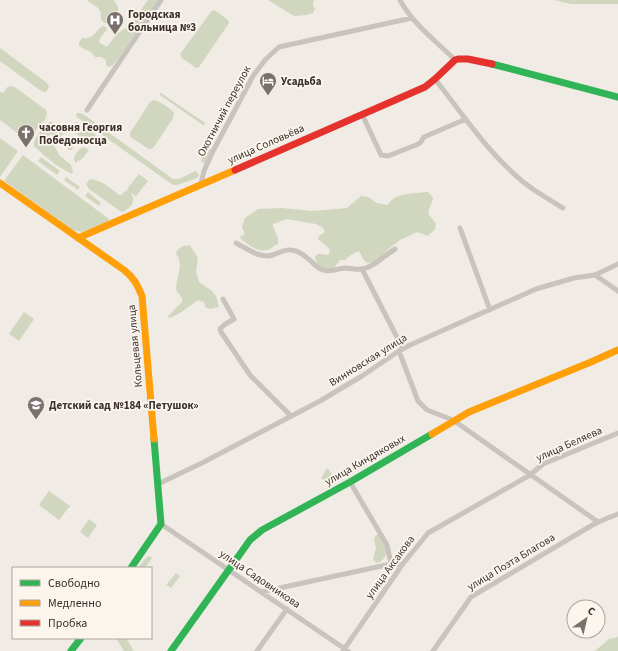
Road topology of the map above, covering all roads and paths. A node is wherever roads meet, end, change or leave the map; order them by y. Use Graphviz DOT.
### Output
graph roads {
  1 [pos="162,0"];
  2 [pos="400,0"];
  3 [pos="412,18"];
  4 [pos="455,60"];
  5 [pos="435,79"];
  6 [pos="618,97"];
  7 [pos="87,110"];
  8 [pos="362,114"];
  9 [pos="466,119"];
  10 [pos="0,183"];
  11 [pos="201,184"];
  12 [pos="563,208"];
  13 [pos="460,228"];
  14 [pos="78,238"];
  15 [pos="236,243"];
  16 [pos="395,249"];
  17 [pos="618,264"];
  18 [pos="362,269"];
  19 [pos="595,275"];
  20 [pos="618,291"];
  21 [pos="223,299"];
  22 [pos="490,310"];
  23 [pos="401,350"];
  24 [pos="618,350"];
  25 [pos="291,416"];
  26 [pos="453,420"];
  27 [pos="618,433"];
  28 [pos="530,474"];
  29 [pos="350,482"];
  30 [pos="158,484"];
  31 [pos="618,514"];
  32 [pos="598,522"];
  33 [pos="161,524"];
  34 [pos="391,564"];
  35 [pos="402,565"];
  36 [pos="131,567"];
  37 [pos="229,570"];
  38 [pos="261,592"];
  39 [pos="287,609"];
  40 [pos="80,639"];
  41 [pos="345,650"];
  42 [pos="71,651"];
  43 [pos="171,651"];
  44 [pos="257,651"];
  45 [pos="433,651"];
  1 -- 7 [label="street"];
  2 -- 3 [label="street"];
  3 -- 4 [label="street"];
  3 -- 11 [label="street, Охотничий переулок"];
  4 -- 5 [label="street, улица Соловьёва"];
  4 -- 6 [label="street"];
  5 -- 8 [label="street, улица Соловьёва"];
  5 -- 9 [label="street"];
  8 -- 9 [label="street"];
  8 -- 11 [label="street, улица Соловьёва"];
  9 -- 12 [label="street"];
  10 -- 14 [label="street, Кольцевая улица"];
  11 -- 14 [label="street, улица Соловьёва"];
  13 -- 22 [label="street"];
  14 -- 30 [label="street, Кольцевая улица"];
  15 -- 18 [label="street"];
  16 -- 18 [label="street"];
  17 -- 19 [label="street, Винновская улица"];
  18 -- 23 [label="street"];
  19 -- 20 [label="street"];
  19 -- 22 [label="street, Винновская улица"];
  21 -- 25 [label="street"];
  22 -- 23 [label="street, Винновская улица"];
  23 -- 25 [label="street, Винновская улица"];
  23 -- 26 [label="street"];
  24 -- 26 [label="street, улица Киндяковых"];
  25 -- 30 [label="street, Винновская улица"];
  26 -- 28 [label="street"];
  26 -- 29 [label="street, улица Киндяковых"];
  27 -- 28 [label="street, улица Беляева"];
  28 -- 32 [label="street"];
  28 -- 35 [label="street, улица Аксакова"];
  29 -- 34 [label="street"];
  29 -- 37 [label="street, улица Киндяковых"];
  30 -- 33 [label="street, Кольцевая улица"];
  31 -- 32 [label="street, улица Поэта Благова"];
  32 -- 45 [label="street, улица Поэта Благова"];
  33 -- 36 [label="street"];
  33 -- 37 [label="street, улица Садовникова"];
  34 -- 35 [label="street"];
  34 -- 38 [label="street"];
  35 -- 41 [label="street, улица Аксакова"];
  37 -- 38 [label="street, улица Садовникова"];
  37 -- 43 [label="street, улица Киндяковых"];
  38 -- 39 [label="street, улица Садовникова"];
  39 -- 41 [label="street, улица Садовникова"];
  39 -- 44 [label="street"];
  40 -- 42 [label="street"];
}
